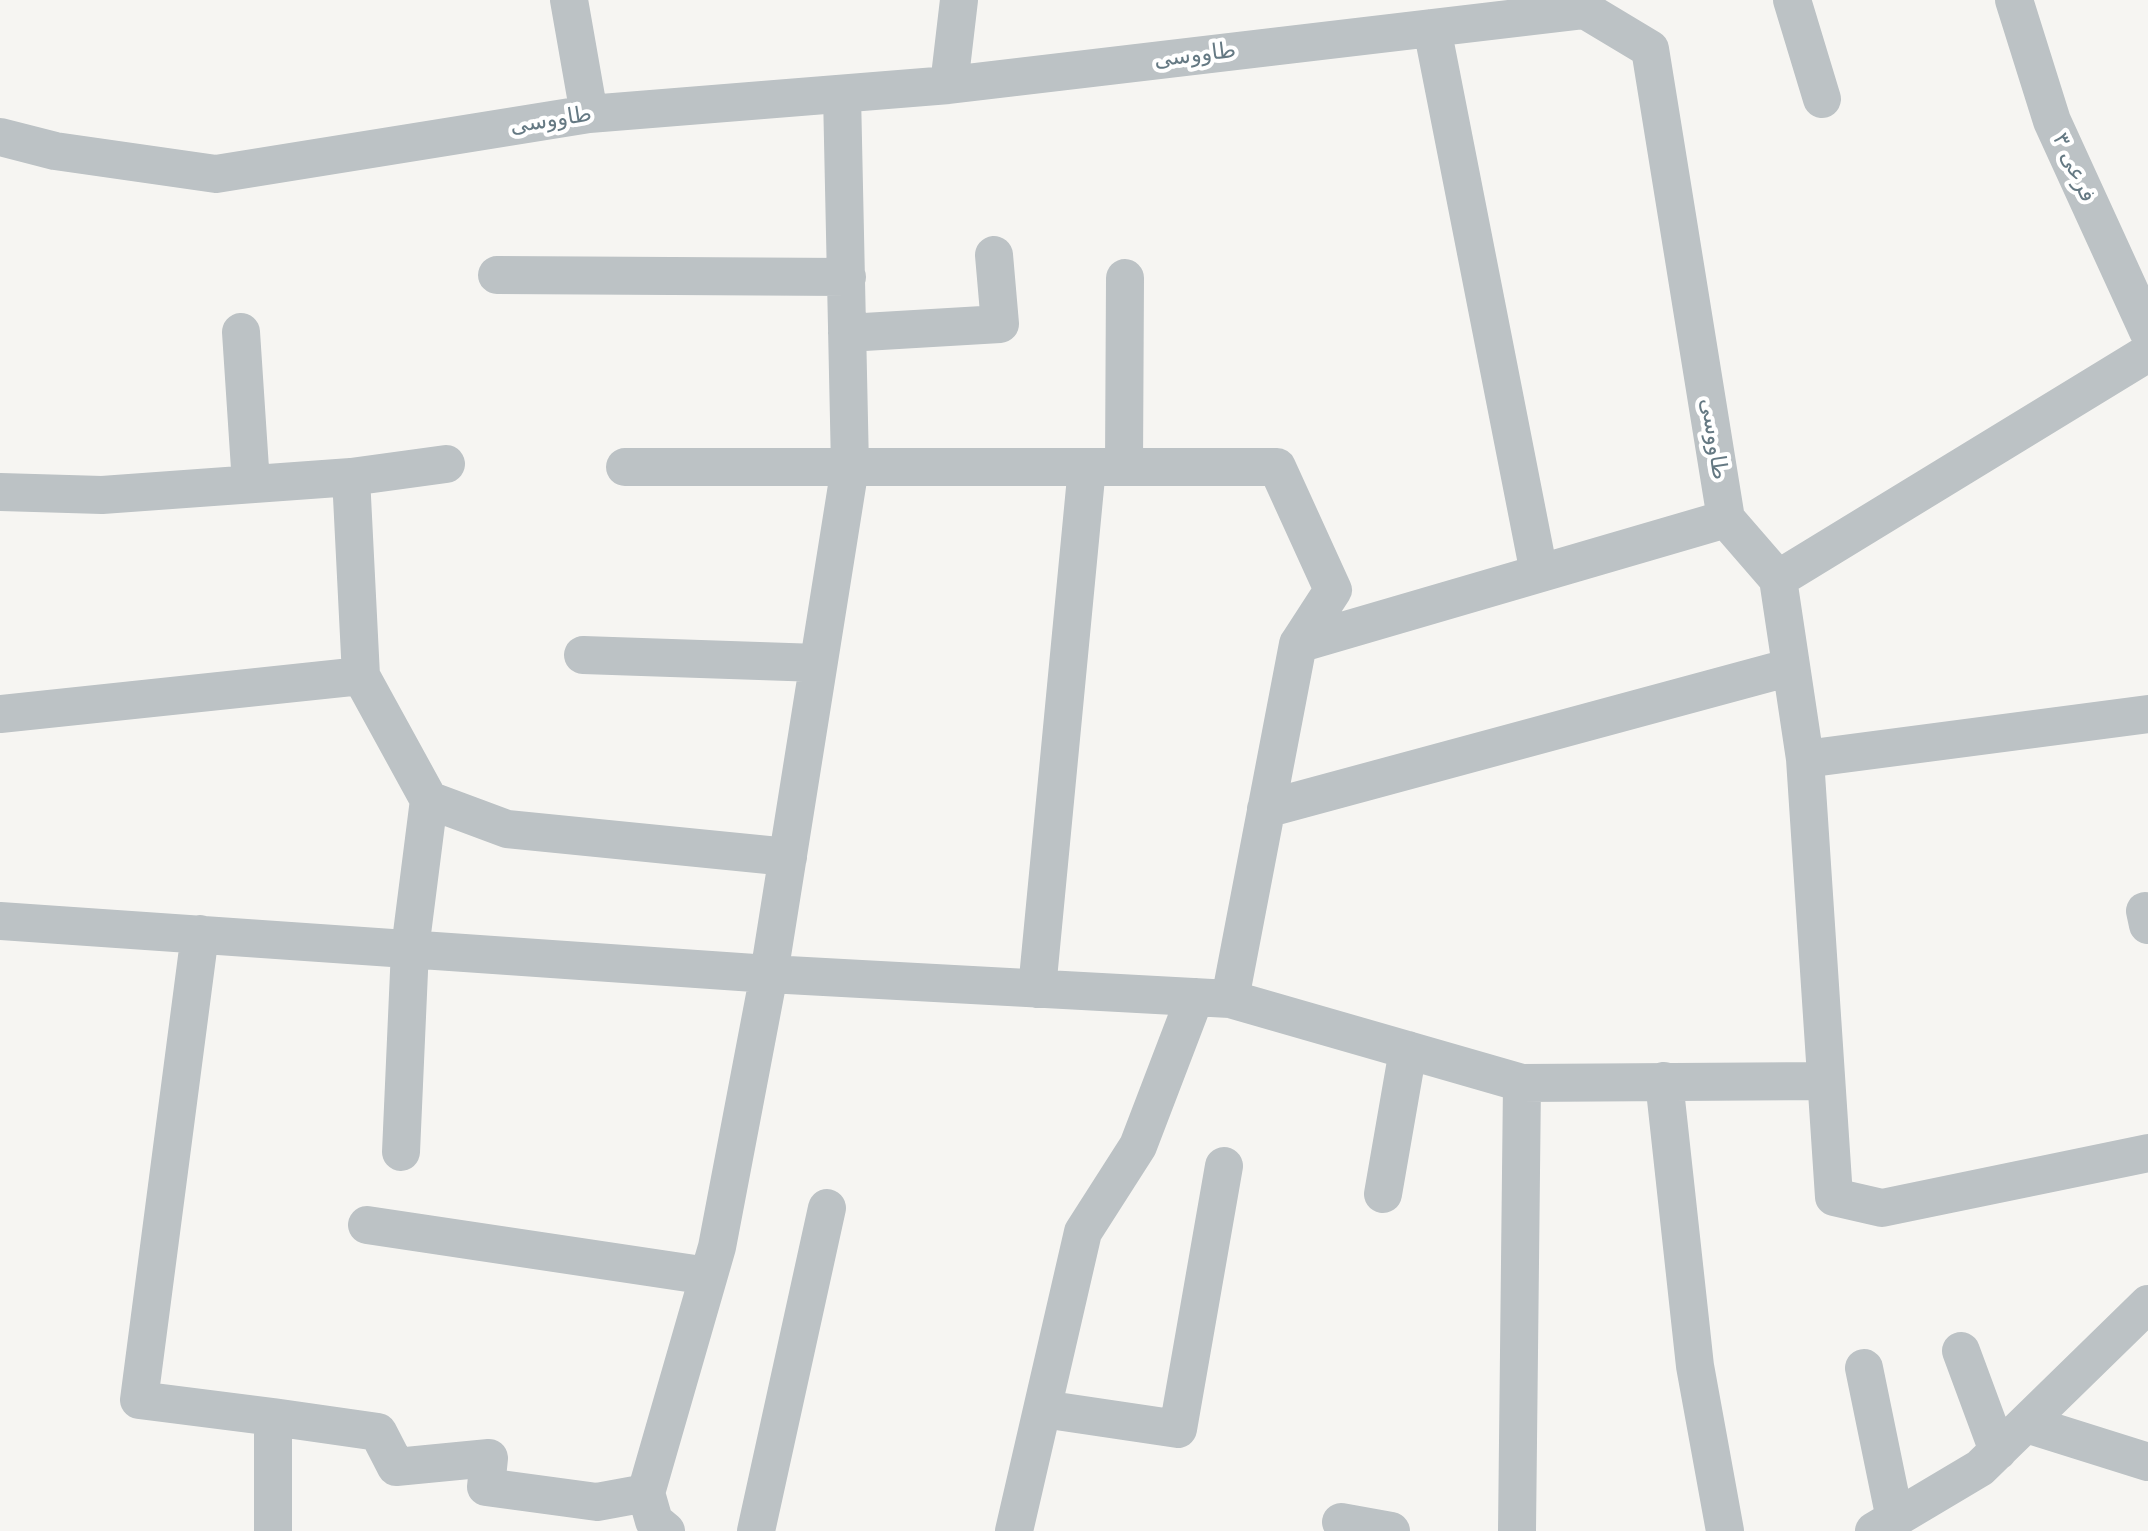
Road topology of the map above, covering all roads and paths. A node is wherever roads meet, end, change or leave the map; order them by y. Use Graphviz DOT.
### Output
graph roads {
  1 [pos="569,0"];
  2 [pos="959,0"];
  3 [pos="1792,0"];
  4 [pos="2014,0"];
  5 [pos="1475,11"];
  6 [pos="1432,28"];
  7 [pos="949,85"];
  8 [pos="842,94"];
  9 [pos="1822,99"];
  10 [pos="589,114"];
  11 [pos="0,137"];
  12 [pos="994,255"];
  13 [pos="497,275"];
  14 [pos="847,277"];
  15 [pos="1125,278"];
  16 [pos="2148,331"];
  17 [pos="241,332"];
  18 [pos="847,333"];
  19 [pos="2148,353"];
  20 [pos="446,464"];
  21 [pos="1106,466"];
  22 [pos="625,467"];
  23 [pos="850,467"];
  24 [pos="351,477"];
  25 [pos="251,484"];
  26 [pos="0,492"];
  27 [pos="1726,519"];
  28 [pos="1539,573"];
  29 [pos="1778,579"];
  30 [pos="1298,644"];
  31 [pos="583,655"];
  32 [pos="818,663"];
  33 [pos="1791,667"];
  34 [pos="361,676"];
  35 [pos="0,714"];
  36 [pos="2148,714"];
  37 [pos="1805,759"];
  38 [pos="429,800"];
  39 [pos="1266,809"];
  40 [pos="788,857"];
  41 [pos="0,921"];
  42 [pos="200,934"];
  43 [pos="410,949"];
  44 [pos="769,974"];
  45 [pos="1037,989"];
  46 [pos="1212,998"];
  47 [pos="1408,1050"];
  48 [pos="1664,1081"];
  49 [pos="1826,1081"];
  50 [pos="1522,1083"];
  51 [pos="401,1152"];
  52 [pos="2148,1153"];
  53 [pos="1224,1166"];
  54 [pos="1383,1194"];
  55 [pos="827,1208"];
  56 [pos="367,1225"];
  57 [pos="708,1276"];
  58 [pos="2148,1304"];
  59 [pos="1961,1351"];
  60 [pos="1864,1368"];
  61 [pos="1043,1409"];
  62 [pos="273,1417"];
  63 [pos="2027,1424"];
  64 [pos="1998,1451"];
  65 [pos="2148,1462"];
  66 [pos="646,1493"];
  67 [pos="1341,1522"];
  68 [pos="1884,1525"];
  69 [pos="273,1531"];
  70 [pos="666,1531"];
  71 [pos="756,1531"];
  72 [pos="1014,1531"];
  73 [pos="1391,1531"];
  74 [pos="1517,1531"];
  75 [pos="1725,1531"];
  1 -- 10 [label="street"];
  2 -- 7 [label="street"];
  3 -- 9 [label="street"];
  4 -- 16 [label="street, فرعی ۳"];
  5 -- 6 [label="street, طاووسی"];
  5 -- 27 [label="street, طاووسی"];
  6 -- 7 [label="street, طاووسی"];
  6 -- 28 [label="street"];
  7 -- 8 [label="street, طاووسی"];
  8 -- 10 [label="street, طاووسی"];
  8 -- 14 [label="street"];
  10 -- 11 [label="street, طاووسی"];
  12 -- 18 [label="street"];
  13 -- 14 [label="street"];
  14 -- 18 [label="street"];
  15 -- 21 [label="street"];
  17 -- 25 [label="street"];
  18 -- 23 [label="street"];
  19 -- 29 [label="street"];
  20 -- 24 [label="street"];
  21 -- 23 [label="street"];
  21 -- 30 [label="street"];
  21 -- 45 [label="street"];
  22 -- 23 [label="street"];
  23 -- 32 [label="street"];
  24 -- 25 [label="street"];
  24 -- 34 [label="street"];
  25 -- 26 [label="street"];
  27 -- 28 [label="street"];
  27 -- 29 [label="street"];
  28 -- 30 [label="street"];
  29 -- 33 [label="street"];
  30 -- 39 [label="street"];
  31 -- 32 [label="street"];
  32 -- 40 [label="street"];
  33 -- 37 [label="street"];
  33 -- 39 [label="street"];
  34 -- 35 [label="street"];
  34 -- 38 [label="street"];
  36 -- 37 [label="street"];
  37 -- 49 [label="street"];
  38 -- 40 [label="street"];
  38 -- 43 [label="street"];
  39 -- 46 [label="street"];
  40 -- 44 [label="street"];
  41 -- 42 [label="street"];
  42 -- 43 [label="street"];
  42 -- 62 [label="street"];
  43 -- 44 [label="street"];
  43 -- 51 [label="street"];
  44 -- 45 [label="street"];
  44 -- 57 [label="street"];
  45 -- 46 [label="street"];
  46 -- 47 [label="street"];
  46 -- 61 [label="street"];
  47 -- 50 [label="street"];
  47 -- 54 [label="street"];
  48 -- 49 [label="street"];
  48 -- 50 [label="street"];
  48 -- 75 [label="street"];
  49 -- 52 [label="street"];
  50 -- 74 [label="street"];
  53 -- 61 [label="street"];
  55 -- 71 [label="street"];
  56 -- 57 [label="street"];
  57 -- 66 [label="street"];
  58 -- 63 [label="street"];
  59 -- 64 [label="street"];
  60 -- 68 [label="street"];
  61 -- 72 [label="street"];
  62 -- 66 [label="street"];
  62 -- 69 [label="street"];
  63 -- 64 [label="street"];
  63 -- 65 [label="street"];
  64 -- 68 [label="street"];
  66 -- 70 [label="street"];
  67 -- 73 [label="street"];
}
